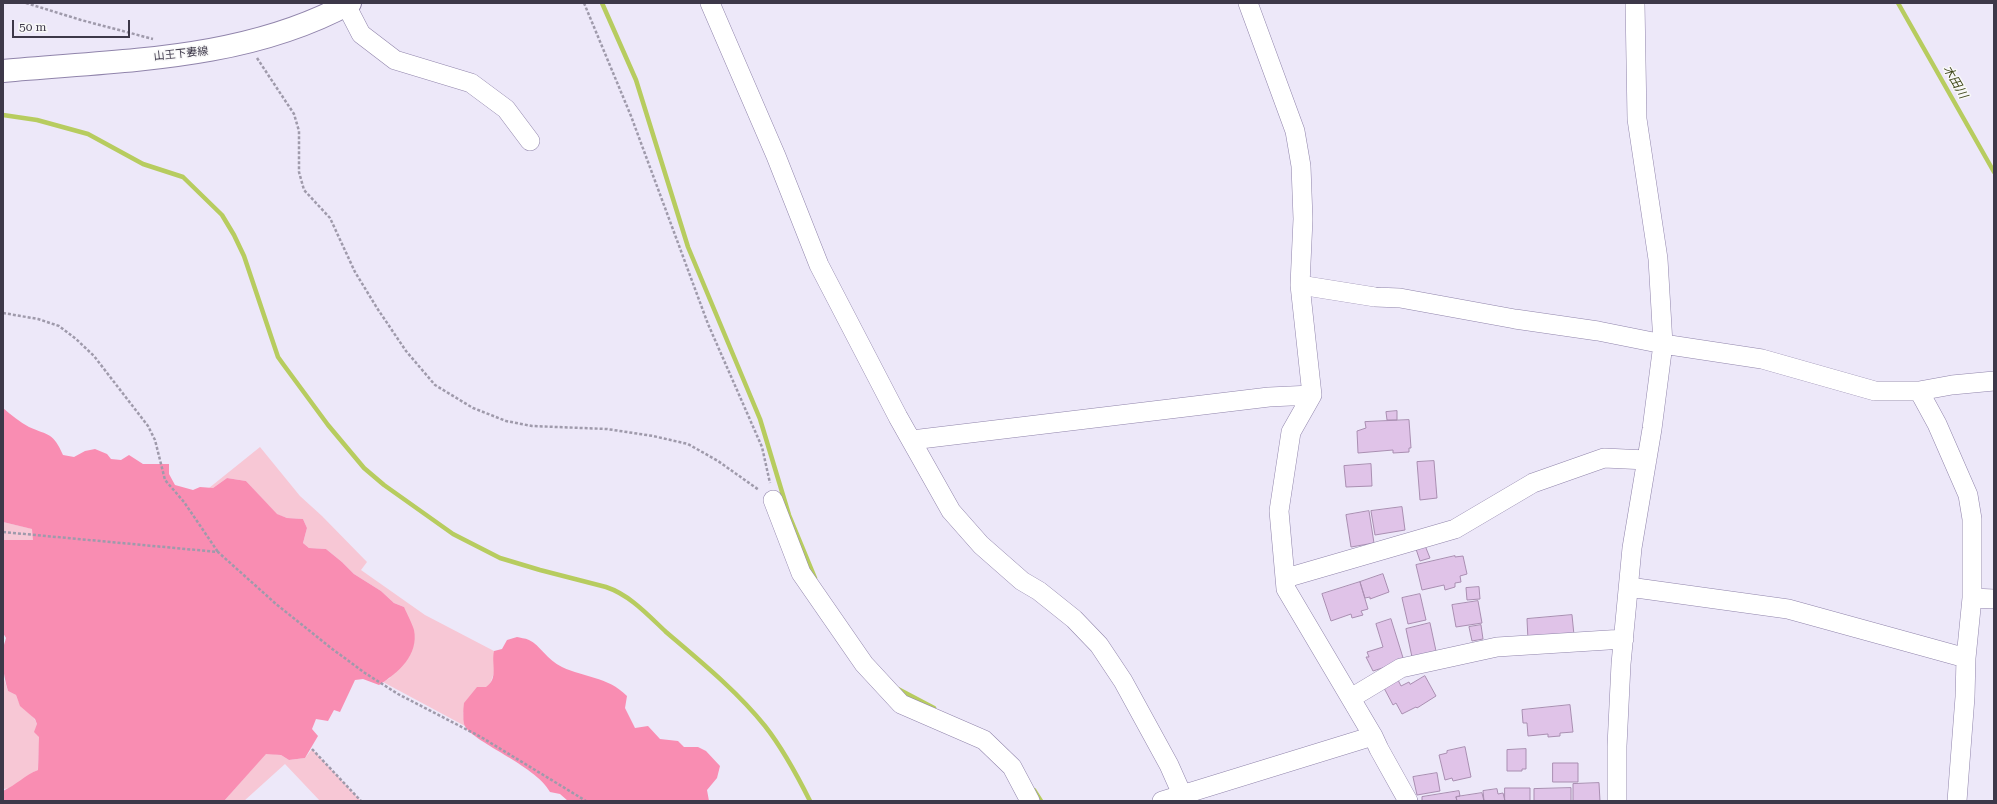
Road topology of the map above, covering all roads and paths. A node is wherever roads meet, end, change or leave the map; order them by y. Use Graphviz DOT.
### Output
graph roads {
  1 [pos="26,3"];
  2 [pos="584,3"];
  3 [pos="710,3"];
  4 [pos="1248,3"];
  5 [pos="1635,3"];
  6 [pos="348,4"];
  7 [pos="247,43"];
  8 [pos="166,56"];
  9 [pos="3,71"];
  10 [pos="530,141"];
  11 [pos="1300,285"];
  12 [pos="3,313"];
  13 [pos="1663,344"];
  14 [pos="1994,381"];
  15 [pos="1919,392"];
  16 [pos="1312,395"];
  17 [pos="912,440"];
  18 [pos="1647,460"];
  19 [pos="773,500"];
  20 [pos="3,532"];
  21 [pos="218,552"];
  22 [pos="1286,578"];
  23 [pos="1629,587"];
  24 [pos="1972,598"];
  25 [pos="1994,598"];
  26 [pos="1624,639"];
  27 [pos="1966,658"];
  28 [pos="1351,698"];
  29 [pos="1373,736"];
  30 [pos="312,749"];
  31 [pos="1183,798"];
  32 [pos="361,801"];
  33 [pos="586,801"];
  34 [pos="1030,801"];
  35 [pos="1162,801"];
  36 [pos="1408,801"];
  37 [pos="1617,801"];
  38 [pos="1957,801"];
  1 -- 8 [label="path"];
  2 -- 19 [label="path"];
  3 -- 17 [label="street"];
  4 -- 11 [label="street"];
  5 -- 13 [label="street"];
  6 -- 7 [label="main road, 山王下妻線"];
  6 -- 10 [label="street"];
  7 -- 8 [label="main road, 山王下妻線"];
  7 -- 19 [label="path"];
  8 -- 9 [label="main road, 山王下妻線"];
  11 -- 13 [label="street"];
  11 -- 16 [label="street"];
  12 -- 21 [label="path"];
  13 -- 15 [label="street"];
  13 -- 18 [label="street"];
  14 -- 15 [label="street"];
  15 -- 24 [label="street"];
  16 -- 17 [label="street"];
  16 -- 22 [label="street"];
  17 -- 31 [label="street"];
  18 -- 22 [label="street"];
  18 -- 23 [label="street"];
  19 -- 34 [label="street"];
  20 -- 21 [label="path"];
  21 -- 33 [label="path"];
  22 -- 28 [label="street"];
  23 -- 26 [label="street"];
  23 -- 27 [label="street"];
  24 -- 25 [label="street"];
  24 -- 27 [label="street"];
  26 -- 28 [label="street"];
  26 -- 37 [label="street"];
  27 -- 38 [label="street"];
  28 -- 29 [label="street"];
  29 -- 31 [label="street"];
  29 -- 36 [label="street"];
  30 -- 32 [label="path"];
  31 -- 35 [label="street"];
}
